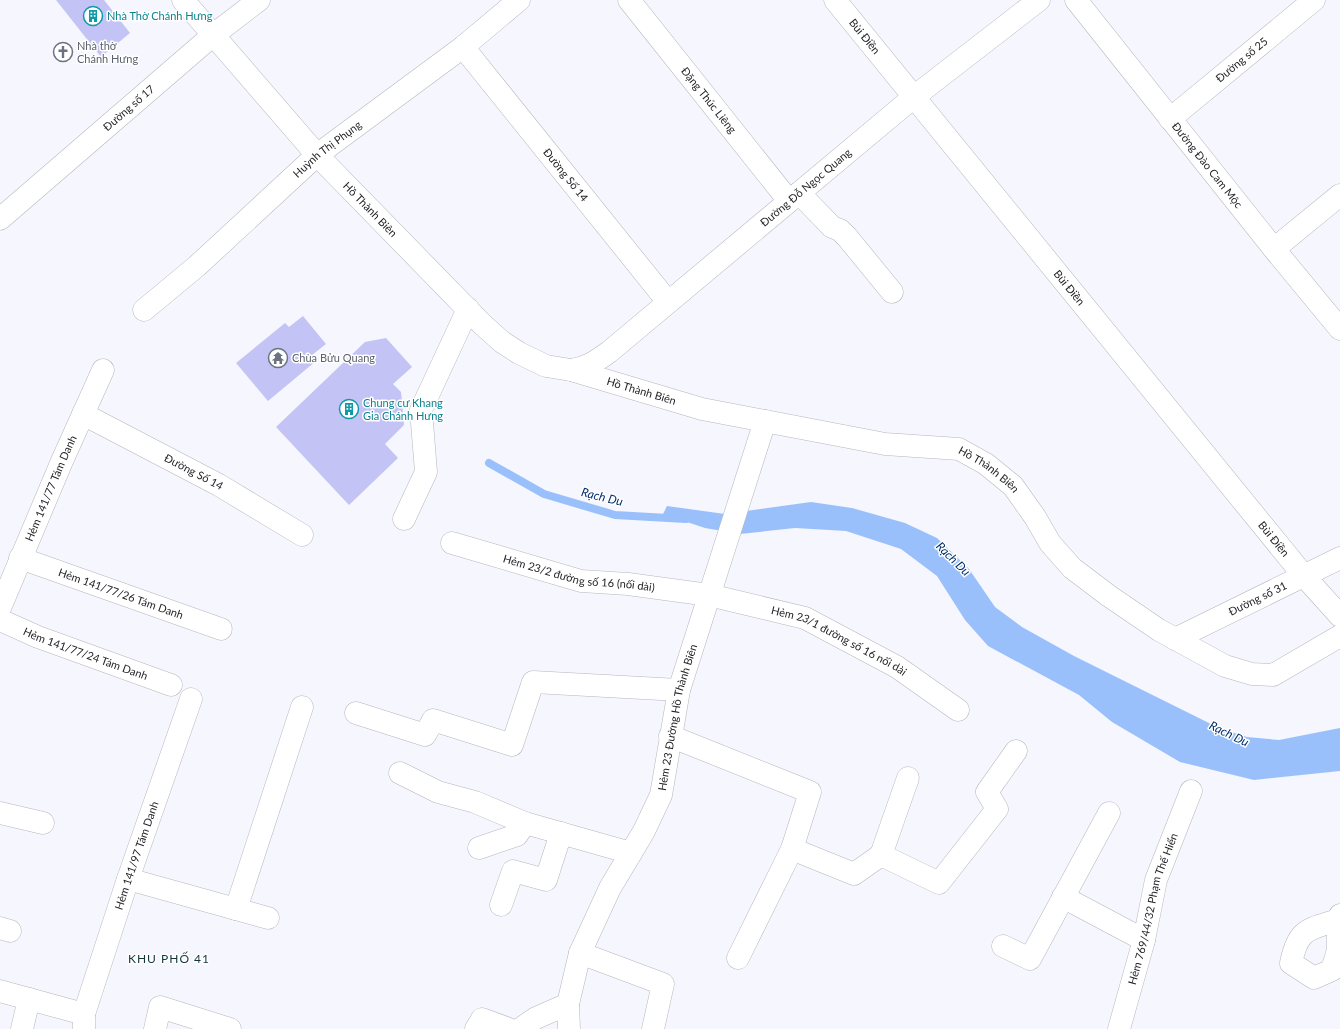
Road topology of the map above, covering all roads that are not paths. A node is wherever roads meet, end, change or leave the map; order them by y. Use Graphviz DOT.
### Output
graph roads {
  1 [pos="183,0"];
  2 [pos="259,0"];
  3 [pos="519,0"];
  4 [pos="629,0"];
  5 [pos="835,0"];
  6 [pos="1039,0"];
  7 [pos="1076,0"];
  8 [pos="1314,0"];
  9 [pos="212,36"];
  10 [pos="463,47"];
  11 [pos="915,96"];
  12 [pos="1170,119"];
  13 [pos="317,155"];
  14 [pos="1340,195"];
  15 [pos="794,197"];
  16 [pos="0,219"];
  17 [pos="1274,249"];
  18 [pos="892,292"];
  19 [pos="668,302"];
  20 [pos="468,309"];
  21 [pos="144,310"];
  22 [pos="1340,329"];
  23 [pos="103,370"];
  24 [pos="571,370"];
  25 [pos="82,414"];
  26 [pos="765,421"];
  27 [pos="404,519"];
  28 [pos="302,535"];
  29 [pos="452,543"];
  30 [pos="20,558"];
  31 [pos="1340,558"];
  32 [pos="1304,576"];
  33 [pos="709,595"];
  34 [pos="0,608"];
  35 [pos="1340,616"];
  36 [pos="0,620"];
  37 [pos="221,629"];
  38 [pos="1340,636"];
  39 [pos="1176,639"];
  40 [pos="171,685"];
  41 [pos="679,690"];
  42 [pos="191,698"];
  43 [pos="302,707"];
  44 [pos="958,710"];
  45 [pos="356,713"];
  46 [pos="670,736"];
  47 [pos="1016,751"];
  48 [pos="400,773"];
  49 [pos="908,778"];
  50 [pos="1191,791"];
  51 [pos="0,813"];
  52 [pos="1109,814"];
  53 [pos="43,823"];
  54 [pos="525,823"];
  55 [pos="561,833"];
  56 [pos="480,848"];
  57 [pos="792,849"];
  58 [pos="631,853"];
  59 [pos="881,855"];
  60 [pos="128,880"];
  61 [pos="1064,897"];
  62 [pos="501,905"];
  63 [pos="236,909"];
  64 [pos="268,918"];
  65 [pos="1144,940"];
  66 [pos="1003,946"];
  67 [pos="580,953"];
  68 [pos="738,958"];
  69 [pos="0,991"];
  70 [pos="29,999"];
  71 [pos="568,1004"];
  72 [pos="84,1022"];
  73 [pos="22,1029"];
  74 [pos="154,1029"];
  75 [pos="230,1029"];
  76 [pos="476,1029"];
  77 [pos="509,1029"];
  78 [pos="520,1029"];
  79 [pos="569,1029"];
  80 [pos="653,1029"];
  81 [pos="1120,1029"];
  1 -- 9 [label="street, Hồ Thành Biên"];
  2 -- 9 [label="street, Đường số 17"];
  3 -- 10 [label="street, Huỳnh Thị Phụng"];
  4 -- 15 [label="street, Đặng Thúc Liêng"];
  5 -- 11 [label="street, Bùi Điền"];
  6 -- 11 [label="street, Đường Đỗ Ngọc Quang"];
  7 -- 12 [label="street, Đường Đào Cam Mộc"];
  8 -- 12 [label="street, Đường số 25"];
  9 -- 13 [label="street, Hồ Thành Biên"];
  9 -- 16 [label="street, Đường số 17"];
  10 -- 13 [label="street, Huỳnh Thị Phụng"];
  10 -- 19 [label="street, Đường Số 14"];
  11 -- 15 [label="street, Đường Đỗ Ngọc Quang"];
  11 -- 32 [label="street, Bùi Điền"];
  12 -- 17 [label="street, Đường Đào Cam Mộc"];
  13 -- 20 [label="street, Hồ Thành Biên"];
  13 -- 21 [label="street, Huỳnh Thị Phụng"];
  14 -- 17 [label="street"];
  15 -- 18 [label="street, Đặng Thúc Liêng"];
  15 -- 19 [label="street, Đường Đỗ Ngọc Quang"];
  17 -- 22 [label="street, Đường Đào Cam Mộc"];
  19 -- 24 [label="street, Đường Đỗ Ngọc Quang"];
  20 -- 24 [label="street, Hồ Thành Biên"];
  20 -- 27 [label="street"];
  23 -- 25 [label="street, Hẻm 141/77 Tám Danh"];
  24 -- 26 [label="street, Hồ Thành Biên"];
  25 -- 28 [label="street, Đường Số 14"];
  25 -- 30 [label="street, Hẻm 141/77 Tám Danh"];
  26 -- 33 [label="street, Hẻm 23 Đường Hồ Thành Biên"];
  26 -- 39 [label="street, Hồ Thành Biên"];
  29 -- 33 [label="street, Hẻm 23/2 đường số 16 (nối dài)"];
  30 -- 34 [label="street, Hẻm 141/77 Tám Danh"];
  30 -- 37 [label="street, Hẻm 141/77/26 Tám Danh"];
  31 -- 32 [label="street, Đường số 31"];
  32 -- 35 [label="street, Bùi Điền"];
  32 -- 39 [label="street, Đường số 31"];
  33 -- 41 [label="street, Hẻm 23 Đường Hồ Thành Biên"];
  33 -- 44 [label="street, Hẻm 23/1 đường số 16 nối dài"];
  36 -- 40 [label="street, Hẻm 141/77/24 Tám Danh"];
  38 -- 39 [label="street, Hồ Thành Biên"];
  41 -- 45 [label="street"];
  41 -- 46 [label="street, Hẻm 23 Đường Hồ Thành Biên"];
  42 -- 60 [label="street, Hẻm 141/97 Tám Danh"];
  43 -- 63 [label="street"];
  46 -- 57 [label="street"];
  46 -- 58 [label="street, Hẻm 23 Đường Hồ Thành Biên"];
  47 -- 59 [label="street"];
  48 -- 54 [label="street"];
  49 -- 59 [label="street"];
  50 -- 65 [label="street, Hẻm 769/44/32 Phạm Thế Hiển"];
  51 -- 53 [label="street"];
  52 -- 61 [label="street"];
  54 -- 55 [label="street"];
  54 -- 56 [label="street"];
  55 -- 58 [label="street"];
  55 -- 62 [label="street"];
  57 -- 59 [label="street"];
  57 -- 68 [label="street"];
  58 -- 67 [label="street, Hẻm 23 Đường Hồ Thành Biên"];
  60 -- 63 [label="street"];
  60 -- 72 [label="street, Hẻm 141/97 Tám Danh"];
  61 -- 65 [label="street"];
  61 -- 66 [label="street"];
  63 -- 64 [label="street"];
  65 -- 81 [label="street, Hẻm 769/44/32 Phạm Thế Hiển"];
  67 -- 71 [label="street, Hẻm 23 Đường Hồ Thành Biên"];
  67 -- 80 [label="street"];
  69 -- 70 [label="street"];
  70 -- 72 [label="street"];
  70 -- 73 [label="street"];
  71 -- 78 [label="street"];
  71 -- 79 [label="street, Hẻm 23 Đường Hồ Thành Biên"];
  74 -- 75 [label="street"];
  76 -- 77 [label="street"];
}
